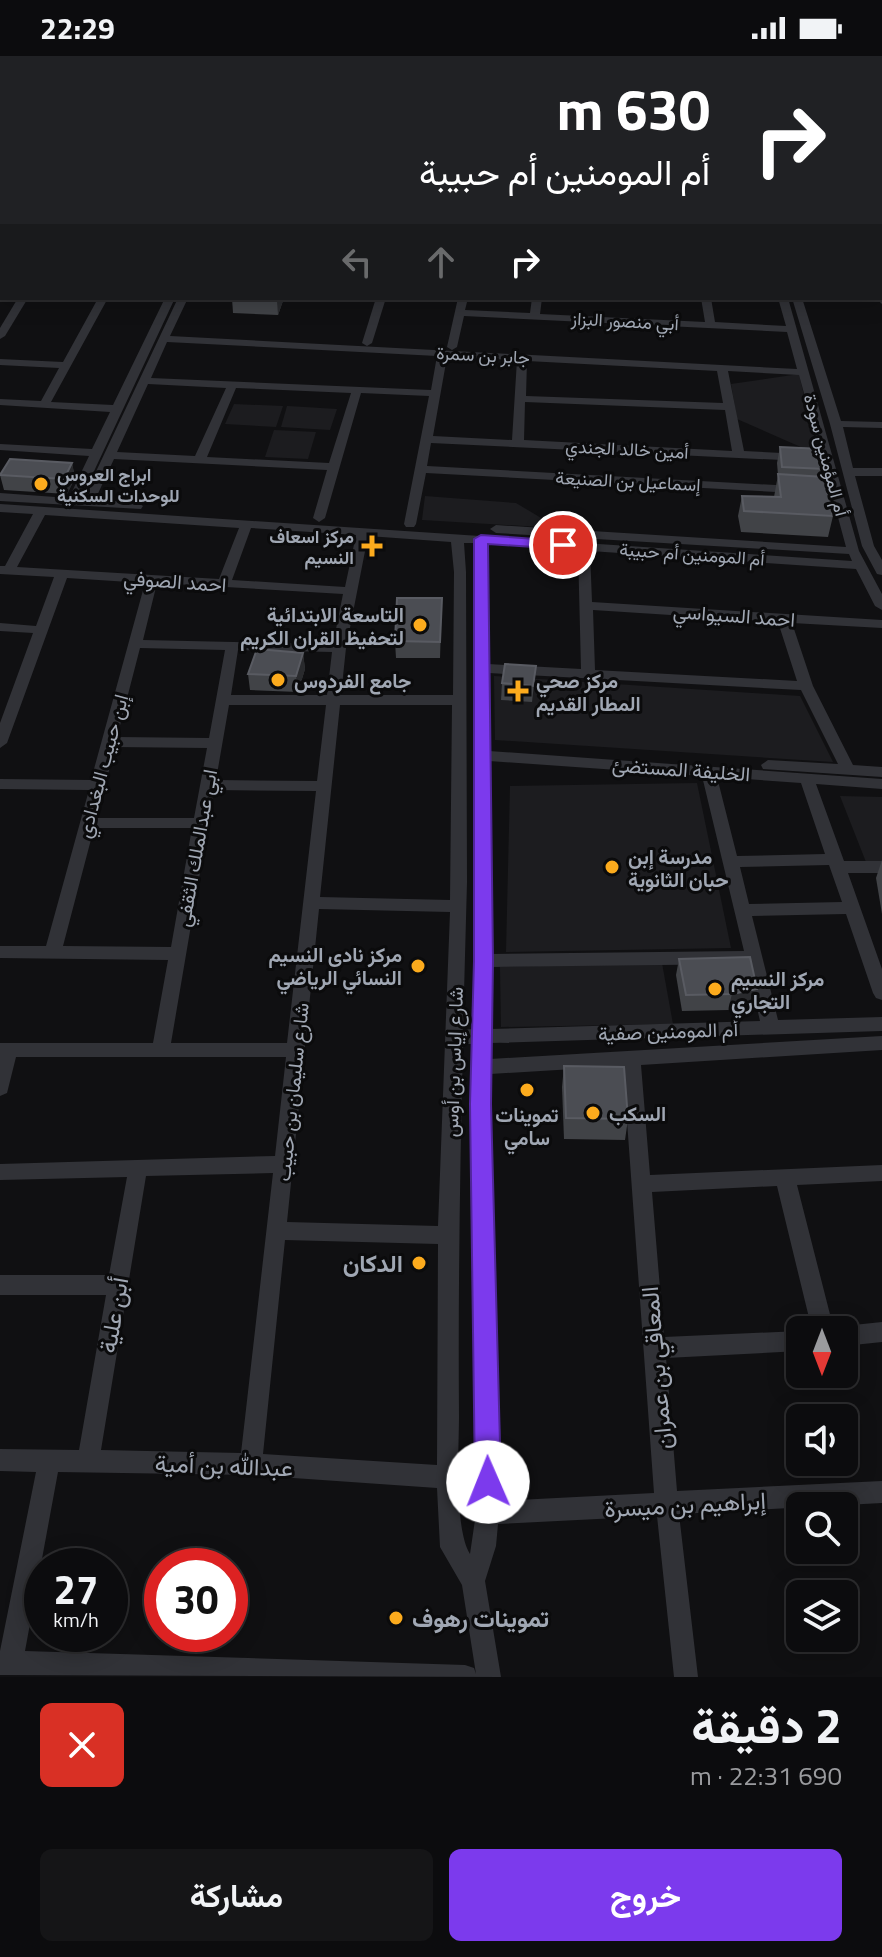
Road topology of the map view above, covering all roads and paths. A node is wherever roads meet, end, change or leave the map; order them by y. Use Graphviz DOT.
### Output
graph roads {
  1 [pos="22,300"];
  2 [pos="101,300"];
  3 [pos="169,300"];
  4 [pos="182,300"];
  5 [pos="371,300"];
  6 [pos="380,300"];
  7 [pos="463,300"];
  8 [pos="537,300"];
  9 [pos="706,300"];
  10 [pos="784,300"];
  11 [pos="798,300"];
  12 [pos="460,313"];
  13 [pos="535,316"];
  14 [pos="710,325"];
  15 [pos="791,329"];
  16 [pos="2,330"];
  17 [pos="165,336"];
  18 [pos="362,342"];
  19 [pos="448,350"];
  20 [pos="522,357"];
  21 [pos="0,362"];
  22 [pos="66,365"];
  23 [pos="722,368"];
  24 [pos="801,368"];
  25 [pos="144,381"];
  26 [pos="232,385"];
  27 [pos="357,390"];
  28 [pos="435,393"];
  29 [pos="520,399"];
  30 [pos="0,402"];
  31 [pos="44,405"];
  32 [pos="730,407"];
  33 [pos="117,409"];
  34 [pos="836,424"];
  35 [pos="882,425"];
  36 [pos="426,439"];
  37 [pos="518,443"];
  38 [pos="0,447"];
  39 [pos="96,453"];
  40 [pos="110,455"];
  41 [pos="739,455"];
  42 [pos="200,459"];
  43 [pos="827,459"];
  44 [pos="334,467"];
  45 [pos="420,469"];
  46 [pos="849,472"];
  47 [pos="882,472"];
  48 [pos="835,492"];
  49 [pos="0,497"];
  50 [pos="80,502"];
  51 [pos="0,508"];
  52 [pos="41,511"];
  53 [pos="319,518"];
  54 [pos="246,524"];
  55 [pos="410,524"];
  56 [pos="363,531"];
  57 [pos="457,537"];
  58 [pos="481,539"];
  59 [pos="584,546"];
  60 [pos="853,551"];
  61 [pos="858,565"];
  62 [pos="4,570"];
  63 [pos="882,571"];
  64 [pos="62,574"];
  65 [pos="152,579"];
  66 [pos="224,584"];
  67 [pos="351,591"];
  68 [pos="586,606"];
  69 [pos="882,606"];
  70 [pos="784,619"];
  71 [pos="882,624"];
  72 [pos="0,627"];
  73 [pos="42,630"];
  74 [pos="134,644"];
  75 [pos="232,647"];
  76 [pos="339,648"];
  77 [pos="482,668"];
  78 [pos="588,674"];
  79 [pos="806,686"];
  80 [pos="0,692"];
  81 [pos="18,693"];
  82 [pos="222,700"];
  83 [pos="459,700"];
  84 [pos="334,702"];
  85 [pos="108,742"];
  86 [pos="0,743"];
  87 [pos="215,743"];
  88 [pos="480,749"];
  89 [pos="848,770"];
  90 [pos="708,771"];
  91 [pos="882,772"];
  92 [pos="807,779"];
  93 [pos="0,784"];
  94 [pos="882,784"];
  95 [pos="96,785"];
  96 [pos="207,785"];
  97 [pos="325,786"];
  98 [pos="86,823"];
  99 [pos="201,823"];
  100 [pos="730,862"];
  101 [pos="837,863"];
  102 [pos="882,867"];
  103 [pos="312,903"];
  104 [pos="458,906"];
  105 [pos="852,908"];
  106 [pos="742,910"];
  107 [pos="0,952"];
  108 [pos="53,953"];
  109 [pos="178,954"];
  110 [pos="754,957"];
  111 [pos="483,961"];
  112 [pos="882,993"];
  113 [pos="882,1024"];
  114 [pos="771,1028"];
  115 [pos="453,1037"];
  116 [pos="480,1038"];
  117 [pos="882,1043"];
  118 [pos="4,1050"];
  119 [pos="161,1050"];
  120 [pos="296,1050"];
  121 [pos="631,1058"];
  122 [pos="481,1067"];
  123 [pos="0,1088"];
  124 [pos="285,1164"];
  125 [pos="138,1168"];
  126 [pos="0,1172"];
  127 [pos="882,1173"];
  128 [pos="785,1178"];
  129 [pos="641,1184"];
  130 [pos="277,1231"];
  131 [pos="448,1235"];
  132 [pos="0,1285"];
  133 [pos="118,1285"];
  134 [pos="820,1316"];
  135 [pos="882,1332"];
  136 [pos="858,1335"];
  137 [pos="786,1342"];
  138 [pos="654,1348"];
  139 [pos="0,1460"];
  140 [pos="49,1461"];
  141 [pos="88,1462"];
  142 [pos="251,1464"];
  143 [pos="448,1477"];
  144 [pos="882,1492"];
  145 [pos="667,1506"];
  146 [pos="488,1513"];
  147 [pos="473,1581"];
  148 [pos="5,1663"];
  149 [pos="465,1677"];
  150 [pos="489,1677"];
  151 [pos="686,1677"];
  1 -- 16 [label="street"];
  2 -- 22 [label="street"];
  3 -- 33 [label="street"];
  4 -- 17 [label="street"];
  5 -- 18 [label="street"];
  6 -- 18 [label="street"];
  7 -- 12 [label="street"];
  8 -- 13 [label="street"];
  9 -- 14 [label="street"];
  10 -- 15 [label="street, أم المؤمنين سودة"];
  11 -- 34 [label="street, أم المؤمنين سودة"];
  12 -- 13 [label="street, أبي منصور البزاز"];
  12 -- 19 [label="street"];
  13 -- 14 [label="street, أبي منصور البزاز"];
  14 -- 15 [label="street, أبي منصور البزاز"];
  15 -- 24 [label="street, أم المؤمنين سودة"];
  17 -- 18 [label="street, جابر بن سمرة"];
  17 -- 19 [label="street, جابر بن سمرة"];
  17 -- 25 [label="street"];
  18 -- 19 [label="street, جابر بن سمرة"];
  19 -- 20 [label="street, جابر بن سمرة"];
  19 -- 24 [label="street, جابر بن سمرة"];
  19 -- 28 [label="street"];
  20 -- 23 [label="street, جابر بن سمرة"];
  20 -- 29 [label="street"];
  21 -- 22 [label="street"];
  22 -- 31 [label="street"];
  23 -- 24 [label="street, جابر بن سمرة"];
  23 -- 32 [label="street"];
  24 -- 43 [label="street, أم المؤمنين سودة"];
  25 -- 26 [label="street"];
  25 -- 40 [label="street"];
  26 -- 27 [label="street"];
  26 -- 42 [label="street"];
  27 -- 28 [label="street"];
  27 -- 44 [label="street"];
  28 -- 36 [label="street"];
  29 -- 32 [label="street"];
  29 -- 37 [label="street"];
  30 -- 31 [label="street"];
  31 -- 33 [label="street"];
  32 -- 41 [label="street"];
  33 -- 39 [label="street"];
  34 -- 35 [label="street"];
  34 -- 46 [label="street, أم المؤمنين سودة"];
  36 -- 37 [label="street, أمين خالد الجندي"];
  36 -- 45 [label="street"];
  37 -- 41 [label="street, أمين خالد الجندي"];
  38 -- 39 [label="street"];
  39 -- 50 [label="street"];
  40 -- 42 [label="street"];
  40 -- 50 [label="street"];
  41 -- 43 [label="street, أمين خالد الجندي"];
  42 -- 44 [label="street"];
  43 -- 48 [label="street, أم المؤمنين سودة"];
  44 -- 53 [label="street"];
  45 -- 48 [label="street, إسماعيل بن الصنيعة"];
  45 -- 55 [label="street"];
  46 -- 47 [label="street"];
  46 -- 63 [label="street, أم المؤمنين سودة"];
  48 -- 60 [label="street, أم المؤمنين سودة"];
  49 -- 50 [label="street, أم المومنين أم حبيبة"];
  50 -- 53 [label="street, أم المومنين أم حبيبة"];
  51 -- 52 [label="street, أم المومنين أم حبيبة"];
  52 -- 54 [label="street, أم المومنين أم حبيبة"];
  52 -- 62 [label="street"];
  53 -- 55 [label="street, أم المومنين أم حبيبة"];
  54 -- 56 [label="street, أم المومنين أم حبيبة"];
  54 -- 66 [label="street"];
  55 -- 60 [label="street, أم المومنين أم حبيبة"];
  56 -- 57 [label="street, أم المومنين أم حبيبة"];
  56 -- 67 [label="street, شارع سليمان بن حبيب"];
  57 -- 58 [label="street, أم المومنين أم حبيبة"];
  57 -- 83 [label="street, شارع إياس بن أوس"];
  58 -- 59 [label="street, أم المومنين أم حبيبة"];
  58 -- 77 [label="street, شارع إياس بن أوس"];
  59 -- 61 [label="street, أم المومنين أم حبيبة"];
  59 -- 68 [label="street"];
  60 -- 61 [label="street, أم المؤمنين سودة"];
  61 -- 69 [label="street, أم المؤمنين سودة"];
  62 -- 64 [label="street, احمد الصوفي"];
  64 -- 65 [label="street, احمد الصوفي"];
  64 -- 73 [label="street"];
  65 -- 66 [label="street, احمد الصوفي"];
  65 -- 74 [label="street, إبن حبيب البغدادي"];
  66 -- 67 [label="street, احمد الصوفي"];
  67 -- 76 [label="street, شارع سليمان بن حبيب"];
  68 -- 70 [label="street, احمد السيواسي"];
  68 -- 78 [label="street"];
  70 -- 71 [label="street, احمد السيواسي"];
  70 -- 79 [label="street"];
  72 -- 73 [label="street"];
  73 -- 81 [label="street"];
  74 -- 75 [label="street"];
  74 -- 85 [label="street, إبن حبيب البغدادي"];
  75 -- 76 [label="street"];
  75 -- 82 [label="street, ابي عبدالملك الثقفي"];
  76 -- 84 [label="street, شارع سليمان بن حبيب"];
  77 -- 78 [label="street"];
  77 -- 88 [label="street, شارع إياس بن أوس"];
  78 -- 79 [label="street"];
  79 -- 89 [label="street"];
  80 -- 81 [label="street"];
  81 -- 86 [label="street"];
  82 -- 84 [label="street"];
  82 -- 87 [label="street, ابي عبدالملك الثقفي"];
  83 -- 84 [label="street"];
  83 -- 104 [label="street, شارع إياس بن أوس"];
  84 -- 97 [label="street, شارع سليمان بن حبيب"];
  85 -- 87 [label="street"];
  85 -- 95 [label="street, إبن حبيب البغدادي"];
  87 -- 96 [label="street, ابي عبدالملك الثقفي"];
  88 -- 89 [label="street, الخليفة المستضئ"];
  88 -- 90 [label="street, الخليفة المستضئ"];
  88 -- 111 [label="street, شارع إياس بن أوس"];
  89 -- 91 [label="street, الخليفة المستضئ"];
  90 -- 92 [label="street, الخليفة المستضئ"];
  90 -- 100 [label="street"];
  92 -- 94 [label="street, الخليفة المستضئ"];
  92 -- 101 [label="street"];
  93 -- 95 [label="street"];
  95 -- 98 [label="street, إبن حبيب البغدادي"];
  96 -- 97 [label="street"];
  96 -- 99 [label="street, ابي عبدالملك الثقفي"];
  97 -- 103 [label="street, شارع سليمان بن حبيب"];
  98 -- 99 [label="street"];
  98 -- 108 [label="street, إبن حبيب البغدادي"];
  99 -- 109 [label="street, ابي عبدالملك الثقفي"];
  100 -- 101 [label="street"];
  100 -- 106 [label="street"];
  101 -- 102 [label="street"];
  101 -- 105 [label="street"];
  103 -- 104 [label="street"];
  103 -- 120 [label="street, شارع سليمان بن حبيب"];
  104 -- 115 [label="street, شارع إياس بن أوس"];
  105 -- 106 [label="street"];
  105 -- 112 [label="street"];
  106 -- 110 [label="street"];
  107 -- 108 [label="street"];
  108 -- 109 [label="street"];
  109 -- 119 [label="street, ابي عبدالملك الثقفي"];
  110 -- 111 [label="street"];
  110 -- 114 [label="street"];
  111 -- 116 [label="street, شارع إياس بن أوس"];
  113 -- 114 [label="street, أم المومنين صفية"];
  114 -- 116 [label="street, أم المومنين صفية"];
  115 -- 116 [label="street, أم المومنين صفية"];
  115 -- 131 [label="street, شارع إياس بن أوس"];
  116 -- 122 [label="street, شارع إياس بن أوس"];
  117 -- 121 [label="street, أم المومنين صفية"];
  118 -- 119 [label="street"];
  118 -- 123 [label="street"];
  119 -- 120 [label="street"];
  120 -- 124 [label="street, شارع سليمان بن حبيب"];
  121 -- 122 [label="street, أم المومنين صفية"];
  121 -- 129 [label="street, المعاقي بن عمران"];
  122 -- 146 [label="street, شارع إياس بن أوس"];
  124 -- 125 [label="street"];
  124 -- 130 [label="street, شارع سليمان بن حبيب"];
  125 -- 126 [label="street"];
  125 -- 133 [label="street, أبن علية"];
  127 -- 128 [label="street"];
  128 -- 129 [label="street"];
  128 -- 134 [label="street"];
  129 -- 138 [label="street, المعاقي بن عمران"];
  130 -- 131 [label="street"];
  130 -- 142 [label="street, شارع سليمان بن حبيب"];
  131 -- 143 [label="street, شارع إياس بن أوس"];
  132 -- 133 [label="street"];
  133 -- 141 [label="street, أبن علية"];
  135 -- 136 [label="street"];
  137 -- 138 [label="street"];
  138 -- 145 [label="street, المعاقي بن عمران"];
  139 -- 140 [label="street, عبدالله بن أمية"];
  140 -- 141 [label="street, عبدالله بن أمية"];
  140 -- 148 [label="street"];
  141 -- 142 [label="street, عبدالله بن أمية"];
  142 -- 143 [label="street, عبدالله بن أمية"];
  143 -- 147 [label="street, شارع إياس بن أوس"];
  144 -- 145 [label="street, إبراهيم بن ميسرة"];
  145 -- 146 [label="street, إبراهيم بن ميسرة"];
  145 -- 151 [label="street, المعاقي بن عمران"];
  146 -- 147 [label="street, شارع إياس بن أوس"];
  147 -- 150 [label="street, شارع إياس بن أوس"];
  148 -- 149 [label="street"];
}
